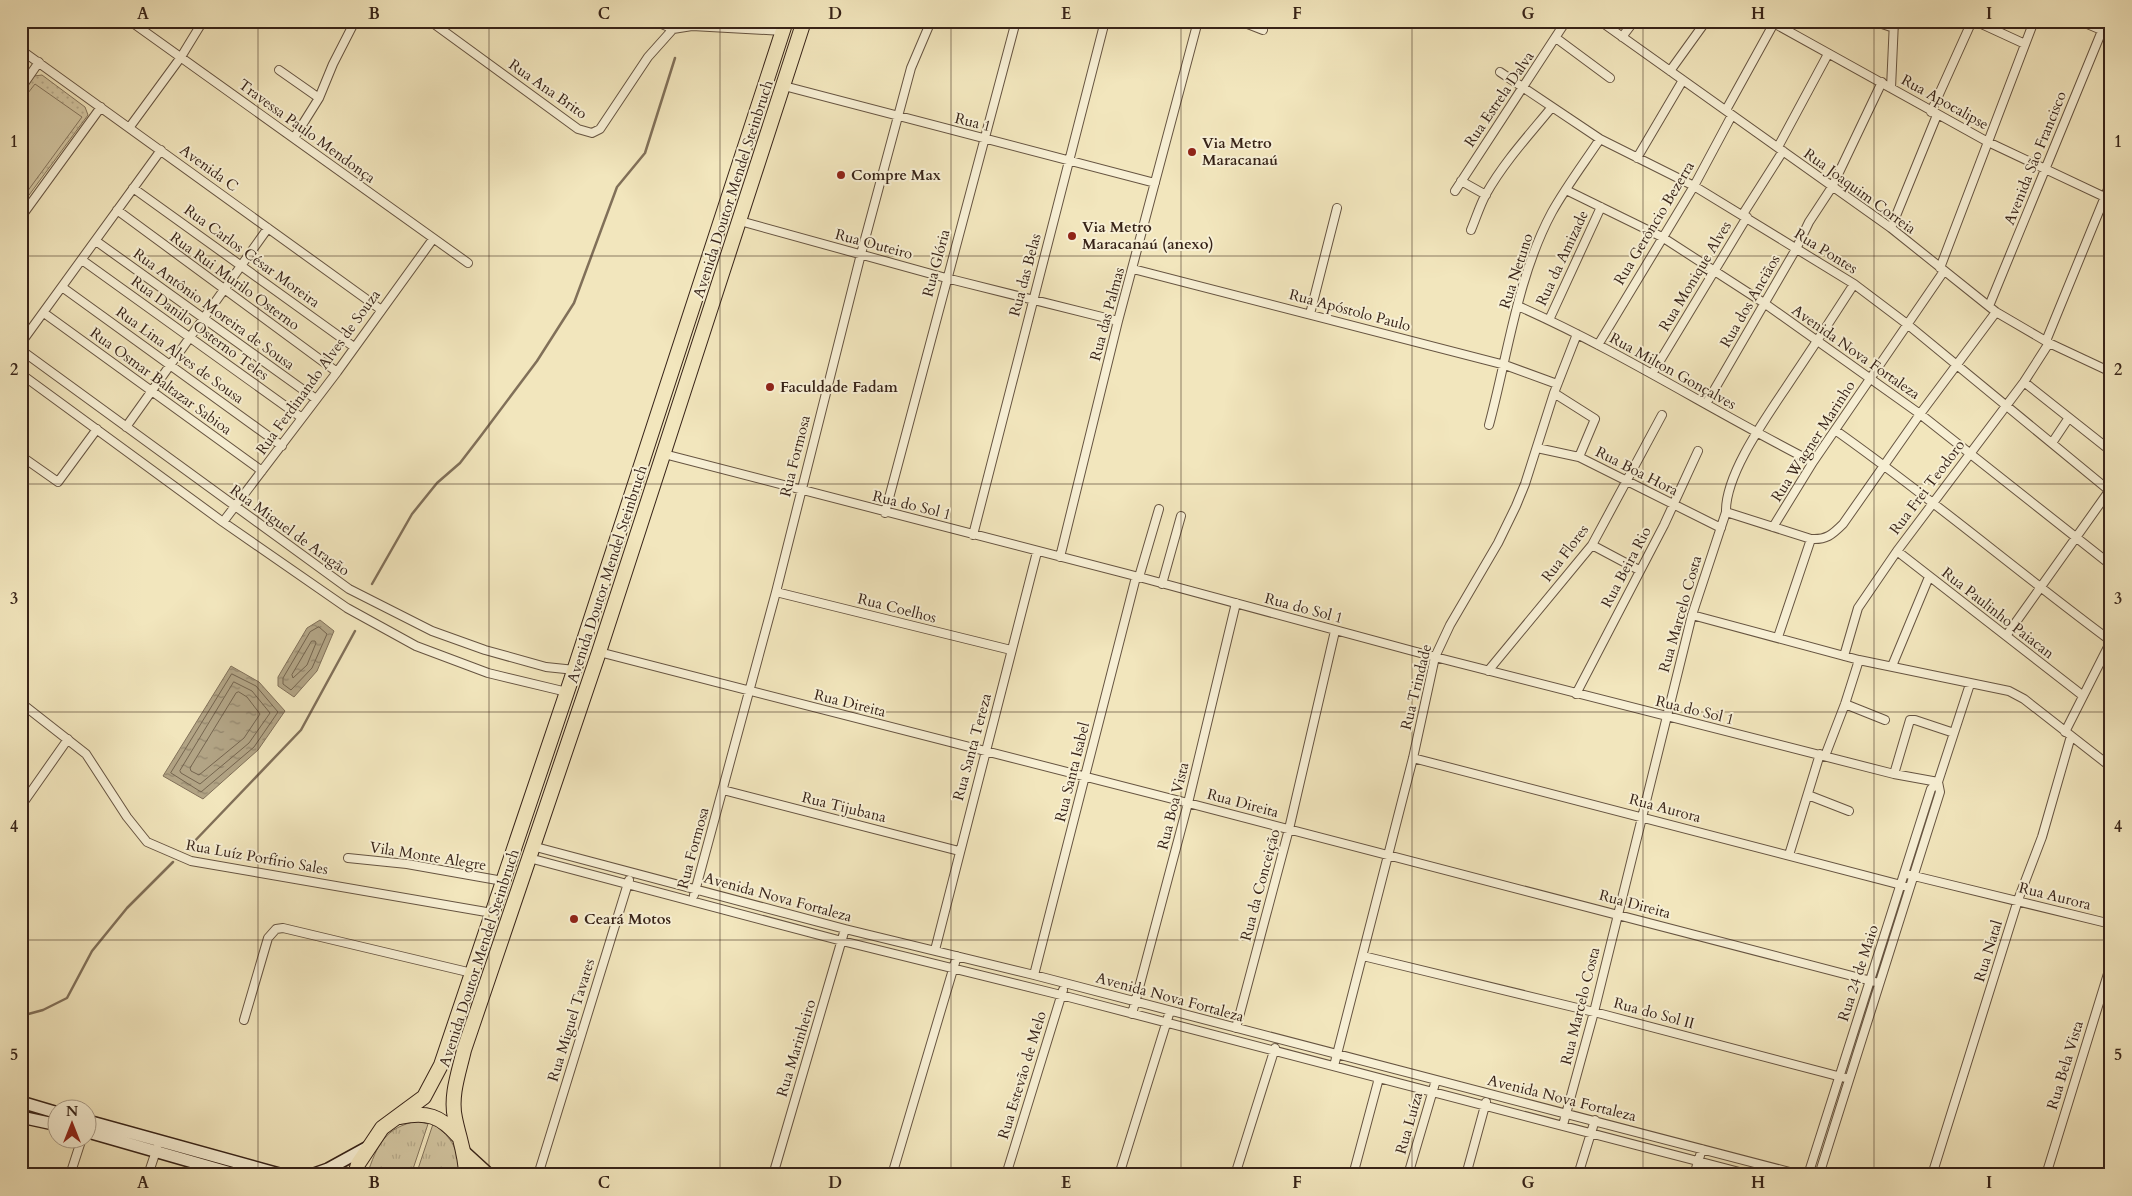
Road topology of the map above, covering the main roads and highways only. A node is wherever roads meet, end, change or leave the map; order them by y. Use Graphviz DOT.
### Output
graph roads {
  1 [pos="804,21"];
  2 [pos="784,26"];
  3 [pos="397,1118"];
  4 [pos="460,1138"];
  5 [pos="465,1152"];
  6 [pos="355,1175"];
  7 [pos="466,1175"];
  8 [pos="488,1175"];
  1 -- 4 [label="highway, Avenida Doutor Mendel Steinbruch"];
  2 -- 3 [label="highway, Avenida Doutor Mendel Steinbruch"];
  3 -- 4 [label="highway"];
  3 -- 6 [label="highway, Avenida Doutor Mendel Steinbruch"];
  4 -- 5 [label="highway, Avenida Doutor Mendel Steinbruch"];
  5 -- 7 [label="highway, Avenida Doutor Mendel Steinbruch"];
  5 -- 8 [label="main road"];
}
